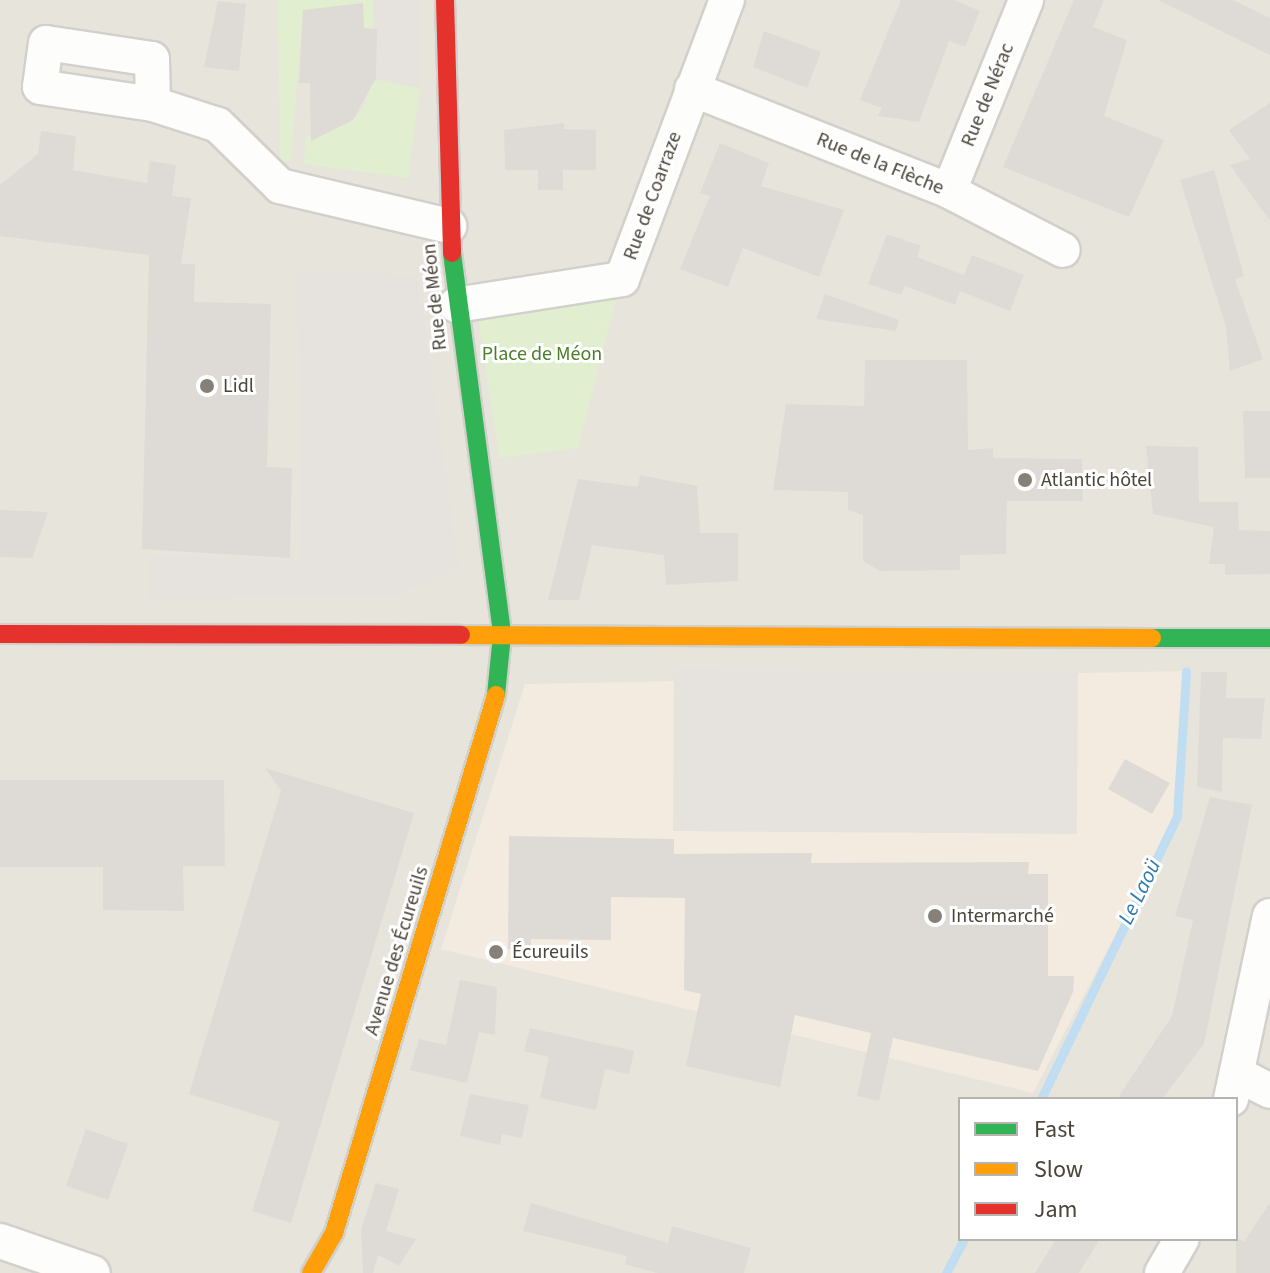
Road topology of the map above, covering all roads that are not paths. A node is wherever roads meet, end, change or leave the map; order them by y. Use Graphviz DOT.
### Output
graph roads {
  1 [pos="445,0"];
  2 [pos="705,0"];
  3 [pos="727,0"];
  4 [pos="1026,0"];
  5 [pos="706,50"];
  6 [pos="692,89"];
  7 [pos="153,104"];
  8 [pos="949,191"];
  9 [pos="449,226"];
  10 [pos="1063,250"];
  11 [pos="456,305"];
  12 [pos="0,634"];
  13 [pos="502,635"];
  14 [pos="1270,638"];
  15 [pos="1270,916"];
  16 [pos="1234,1087"];
  17 [pos="1270,1091"];
  18 [pos="0,1241"];
  19 [pos="1181,1241"];
  20 [pos="93,1273"];
  21 [pos="311,1273"];
  22 [pos="1162,1273"];
  1 -- 9 [label="street, Rue de Méon"];
  2 -- 5 [label="street"];
  3 -- 5 [label="street, Rue de Coarraze"];
  4 -- 8 [label="street, Rue de Nérac"];
  5 -- 6 [label="street, Rue de Coarraze"];
  6 -- 8 [label="street, Rue de la Flèche"];
  6 -- 11 [label="street, Rue de Coarraze"];
  7 -- 9 [label="street"];
  8 -- 10 [label="street, Rue de la Flèche"];
  9 -- 11 [label="street, Rue de Méon"];
  11 -- 13 [label="street, Rue de Méon"];
  12 -- 13 [label="street"];
  13 -- 14 [label="street"];
  13 -- 21 [label="street, Avenue des Écureuils"];
  15 -- 16 [label="street"];
  16 -- 17 [label="street"];
  18 -- 20 [label="street"];
  19 -- 22 [label="street"];
}
